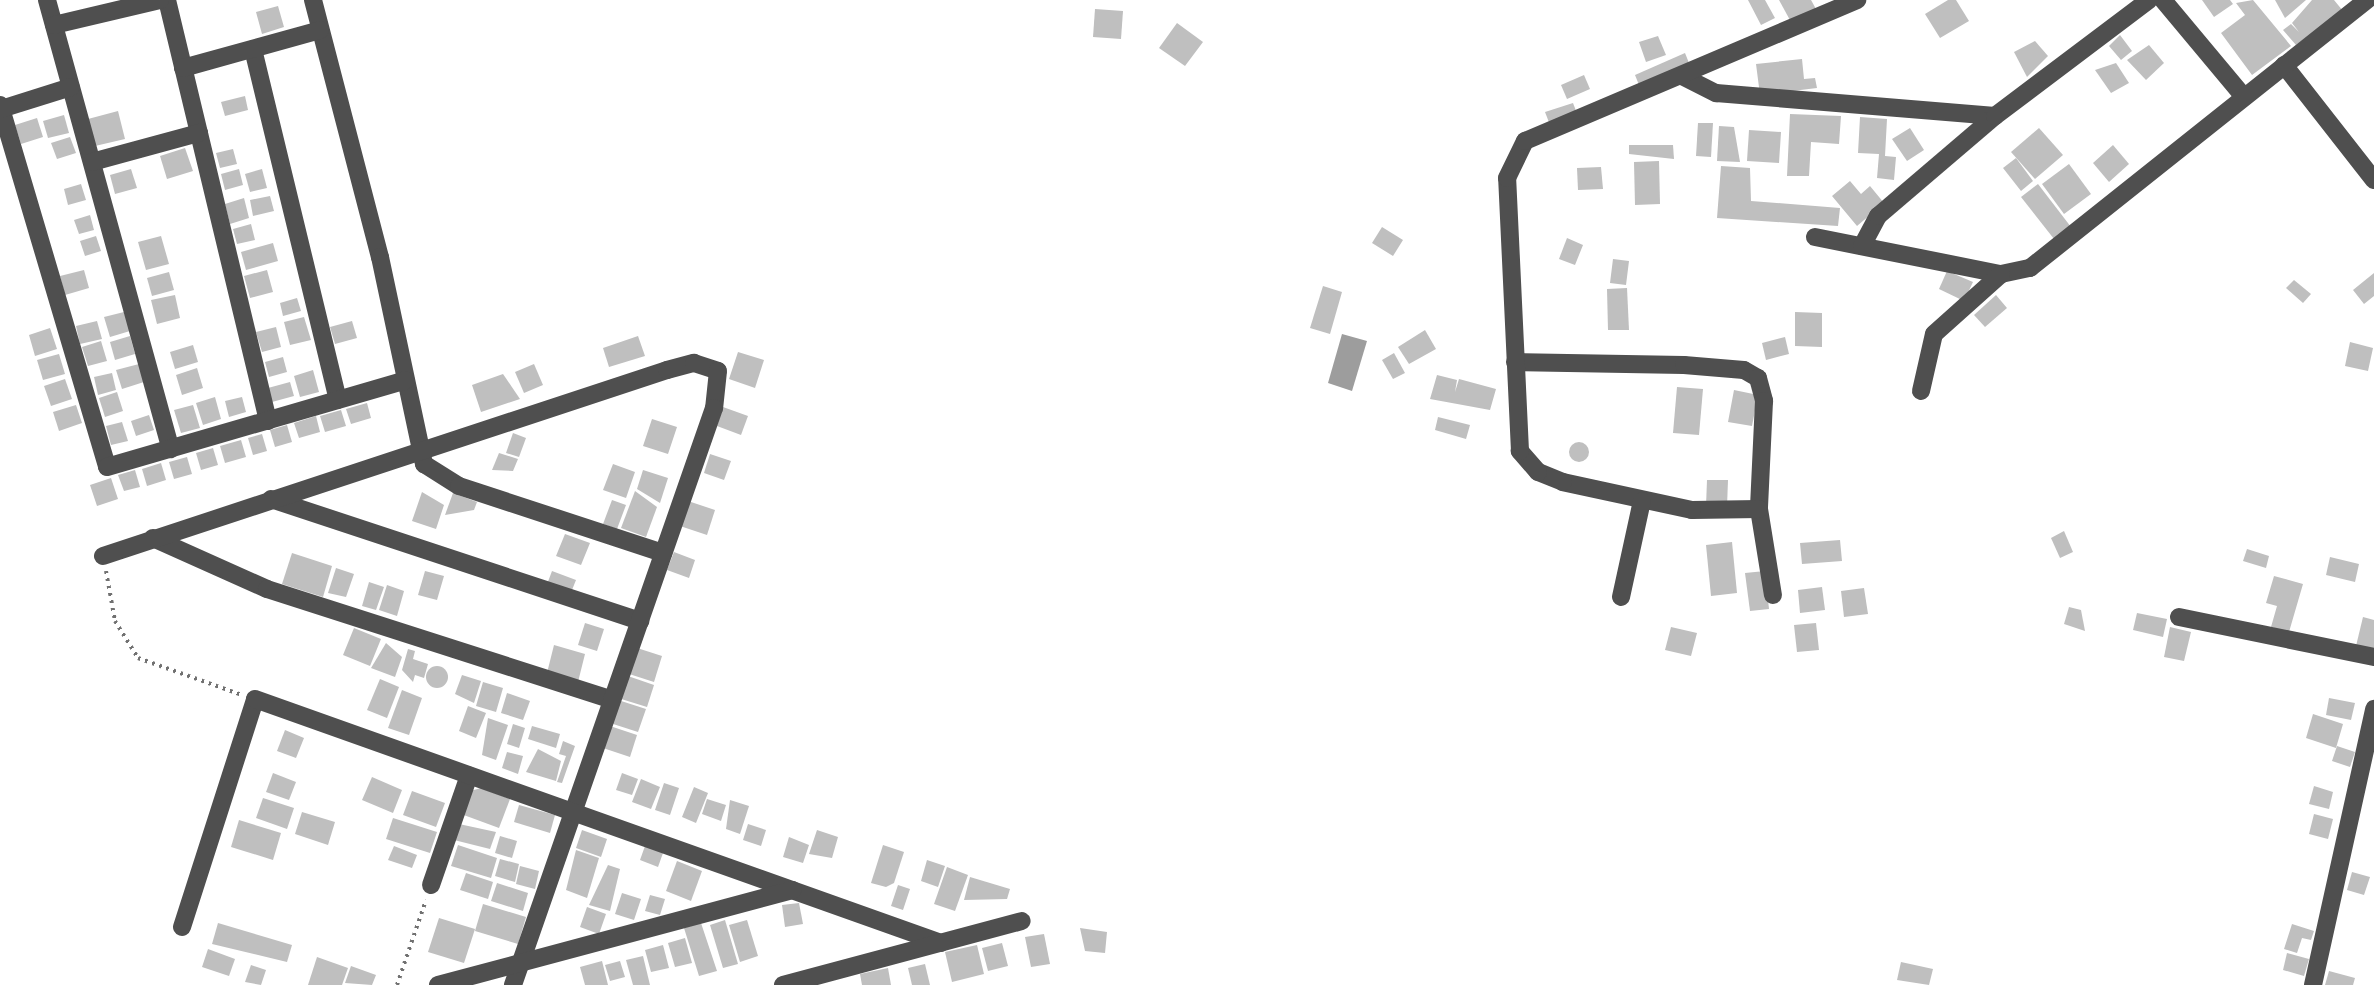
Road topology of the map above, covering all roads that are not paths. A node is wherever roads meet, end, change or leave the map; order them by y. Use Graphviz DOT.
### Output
graph roads {
  1 [pos="46,0"];
  2 [pos="164,0"];
  3 [pos="312,0"];
  4 [pos="1858,0"];
  5 [pos="2149,0"];
  6 [pos="2164,0"];
  7 [pos="2356,3"];
  8 [pos="54,25"];
  9 [pos="320,30"];
  10 [pos="253,49"];
  11 [pos="1720,62"];
  12 [pos="2284,65"];
  13 [pos="183,68"];
  14 [pos="1684,77"];
  15 [pos="71,87"];
  16 [pos="1716,93"];
  17 [pos="2244,97"];
  18 [pos="1,107"];
  19 [pos="1995,116"];
  20 [pos="199,134"];
  21 [pos="92,162"];
  22 [pos="2374,180"];
  23 [pos="1816,237"];
  24 [pos="1862,246"];
  25 [pos="2001,274"];
  26 [pos="1515,362"];
  27 [pos="406,380"];
  28 [pos="1921,391"];
  29 [pos="338,400"];
  30 [pos="268,420"];
  31 [pos="420,447"];
  32 [pos="171,449"];
  33 [pos="270,499"];
  34 [pos="1642,501"];
  35 [pos="1759,509"];
  36 [pos="184,529"];
  37 [pos="153,538"];
  38 [pos="664,552"];
  39 [pos="104,556"];
  40 [pos="186,556"];
  41 [pos="1773,596"];
  42 [pos="1621,597"];
  43 [pos="2179,616"];
  44 [pos="640,621"];
  45 [pos="2374,657"];
  46 [pos="612,700"];
  47 [pos="2374,709"];
  48 [pos="469,775"];
  49 [pos="574,812"];
  50 [pos="431,885"];
  51 [pos="792,890"];
  52 [pos="1022,921"];
  53 [pos="182,927"];
  54 [pos="941,943"];
  55 [pos="521,963"];
  56 [pos="438,985"];
  57 [pos="513,985"];
  58 [pos="783,985"];
  59 [pos="2312,985"];
  1 -- 8 [label="street"];
  2 -- 8 [label="street"];
  2 -- 13 [label="street"];
  3 -- 9 [label="street"];
  4 -- 11 [label="street"];
  5 -- 19 [label="street"];
  6 -- 17 [label="street"];
  7 -- 12 [label="street"];
  8 -- 15 [label="street"];
  9 -- 10 [label="street"];
  9 -- 27 [label="street"];
  10 -- 13 [label="street"];
  10 -- 29 [label="street"];
  11 -- 14 [label="street"];
  11 -- 16 [label="street"];
  12 -- 17 [label="street"];
  12 -- 22 [label="street"];
  13 -- 20 [label="street"];
  14 -- 16 [label="street"];
  14 -- 26 [label="street"];
  15 -- 18 [label="street"];
  15 -- 21 [label="street"];
  16 -- 19 [label="street"];
  17 -- 25 [label="street"];
  18 -- 32 [label="street"];
  19 -- 24 [label="street"];
  20 -- 21 [label="street"];
  20 -- 30 [label="street"];
  21 -- 32 [label="street"];
  23 -- 24 [label="street"];
  24 -- 25 [label="street"];
  25 -- 28 [label="street"];
  26 -- 34 [label="street"];
  26 -- 35 [label="street"];
  27 -- 29 [label="street"];
  27 -- 31 [label="street"];
  29 -- 30 [label="street"];
  30 -- 32 [label="street"];
  31 -- 33 [label="street"];
  31 -- 38 [label="street"];
  31 -- 38 [label="street"];
  33 -- 36 [label="street"];
  33 -- 44 [label="street"];
  34 -- 35 [label="street"];
  34 -- 42 [label="street"];
  35 -- 41 [label="street"];
  36 -- 37 [label="street"];
  36 -- 40 [label="street"];
  37 -- 39 [label="street"];
  37 -- 40 [label="street"];
  38 -- 44 [label="street"];
  40 -- 46 [label="street"];
  43 -- 45 [label="street"];
  44 -- 46 [label="street"];
  46 -- 49 [label="street"];
  47 -- 59 [label="street"];
  48 -- 49 [label="street"];
  48 -- 50 [label="street"];
  48 -- 53 [label="street"];
  49 -- 51 [label="street"];
  49 -- 55 [label="street"];
  51 -- 54 [label="street"];
  51 -- 55 [label="street"];
  52 -- 54 [label="street"];
  54 -- 58 [label="street"];
  55 -- 56 [label="street"];
  55 -- 57 [label="street"];
}
